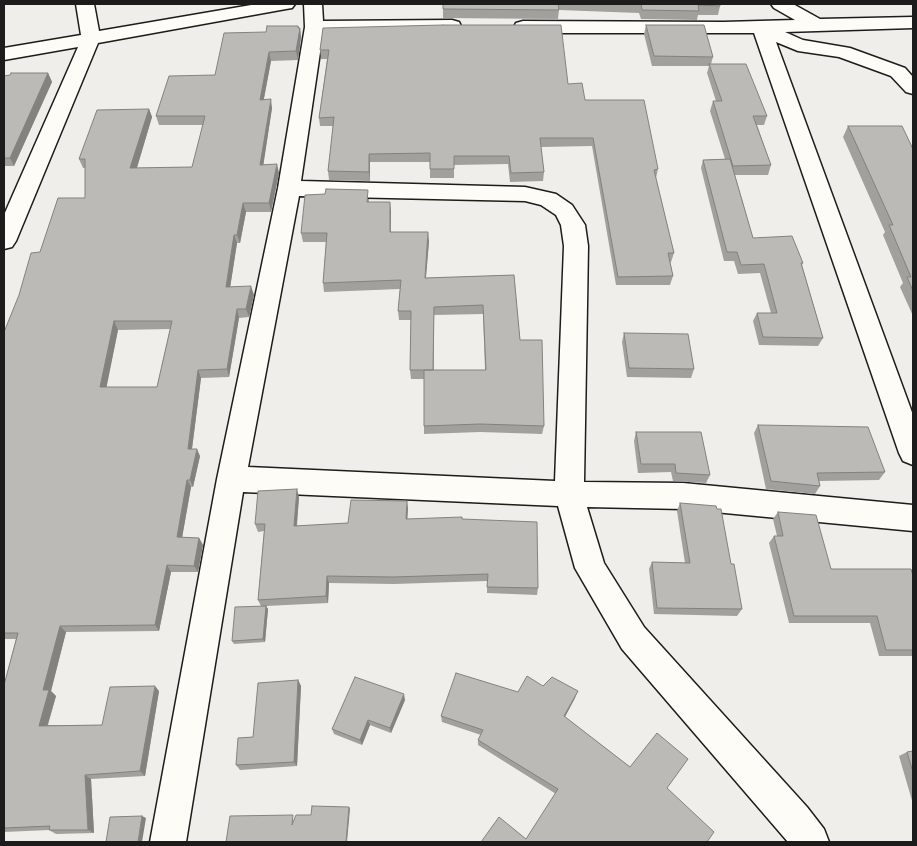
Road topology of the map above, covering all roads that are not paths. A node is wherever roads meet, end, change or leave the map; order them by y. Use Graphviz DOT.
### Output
graph roads {
  1 [pos="85,4"];
  2 [pos="286,4"];
  3 [pos="780,4"];
  4 [pos="886,4"];
  5 [pos="313,15"];
  6 [pos="912,24"];
  7 [pos="816,25"];
  8 [pos="467,27"];
  9 [pos="506,27"];
  10 [pos="761,27"];
  11 [pos="91,38"];
  12 [pos="4,54"];
  13 [pos="913,88"];
  14 [pos="28,181"];
  15 [pos="4,182"];
  16 [pos="290,188"];
  17 [pos="4,241"];
  18 [pos="913,453"];
  19 [pos="231,479"];
  20 [pos="569,494"];
  21 [pos="913,518"];
  22 [pos="168,842"];
  23 [pos="811,842"];
  1 -- 11 [label="street"];
  2 -- 11 [label="street"];
  3 -- 7 [label="street"];
  4 -- 6 [label="street"];
  5 -- 8 [label="street"];
  5 -- 16 [label="street"];
  6 -- 7 [label="street"];
  7 -- 10 [label="street"];
  9 -- 10 [label="street"];
  10 -- 13 [label="street"];
  10 -- 18 [label="street"];
  11 -- 12 [label="street"];
  11 -- 14 [label="street"];
  14 -- 15 [label="street"];
  14 -- 17 [label="street"];
  16 -- 19 [label="street"];
  16 -- 20 [label="street"];
  19 -- 20 [label="street"];
  19 -- 22 [label="street"];
  20 -- 21 [label="street"];
  20 -- 23 [label="street"];
}
